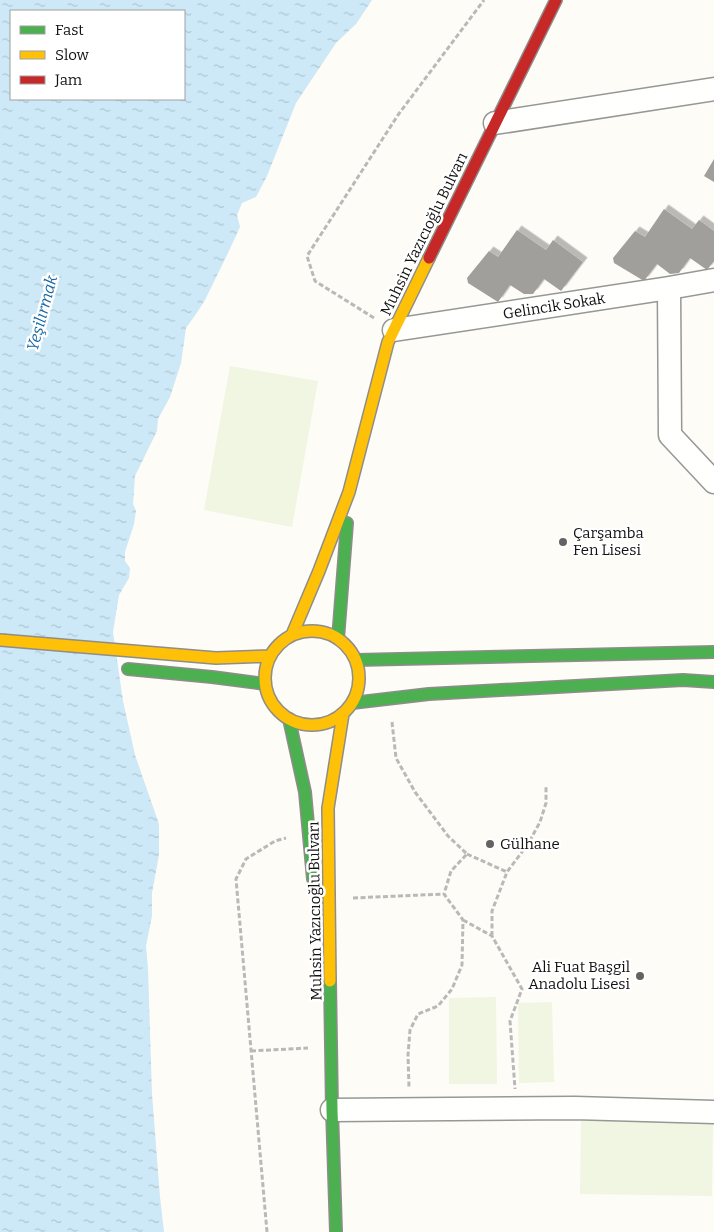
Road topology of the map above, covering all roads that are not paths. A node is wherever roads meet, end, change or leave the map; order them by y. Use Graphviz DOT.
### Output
graph roads {
  1 [pos="560,1"];
  2 [pos="714,89"];
  3 [pos="495,123"];
  4 [pos="714,280"];
  5 [pos="669,288"];
  6 [pos="394,330"];
  7 [pos="714,482"];
  8 [pos="349,492"];
  9 [pos="292,635"];
  10 [pos="338,639"];
  11 [pos="0,640"];
  12 [pos="714,652"];
  13 [pos="270,656"];
  14 [pos="356,660"];
  15 [pos="116,668"];
  16 [pos="714,682"];
  17 [pos="265,684"];
  18 [pos="352,703"];
  19 [pos="343,714"];
  20 [pos="289,719"];
  21 [pos="314,892"];
  22 [pos="318,940"];
  23 [pos="332,1110"];
  24 [pos="714,1112"];
  25 [pos="336,1232"];
  1 -- 3 [label="main road, Muhsin Yazıcıoğlu Bulvarı"];
  2 -- 3 [label="street"];
  3 -- 6 [label="main road, Muhsin Yazıcıoğlu Bulvarı"];
  4 -- 5 [label="street, Gelincik Sokak"];
  5 -- 6 [label="street, Gelincik Sokak"];
  5 -- 7 [label="street"];
  6 -- 8 [label="main road, Muhsin Yazıcıoğlu Bulvarı"];
  8 -- 9 [label="main road, Muhsin Yazıcıoğlu Bulvarı"];
  8 -- 10 [label="main road, Muhsin Yazıcıoğlu Bulvarı"];
  9 -- 10 [label="main road"];
  9 -- 13 [label="main road"];
  10 -- 14 [label="main road"];
  11 -- 13 [label="main road"];
  12 -- 14 [label="main road"];
  13 -- 17 [label="main road"];
  14 -- 18 [label="main road"];
  15 -- 17 [label="main road"];
  16 -- 18 [label="main road"];
  17 -- 20 [label="main road"];
  18 -- 19 [label="main road"];
  19 -- 20 [label="main road"];
  19 -- 23 [label="main road, Muhsin Yazıcıoğlu Bulvarı"];
  20 -- 21 [label="main road, Muhsin Yazıcıoğlu Bulvarı"];
  22 -- 23 [label="main road, Muhsin Yazıcıoğlu Bulvarı"];
  23 -- 24 [label="street"];
  23 -- 25 [label="main road, Muhsin Yazıcıoğlu Bulvarı"];
}
